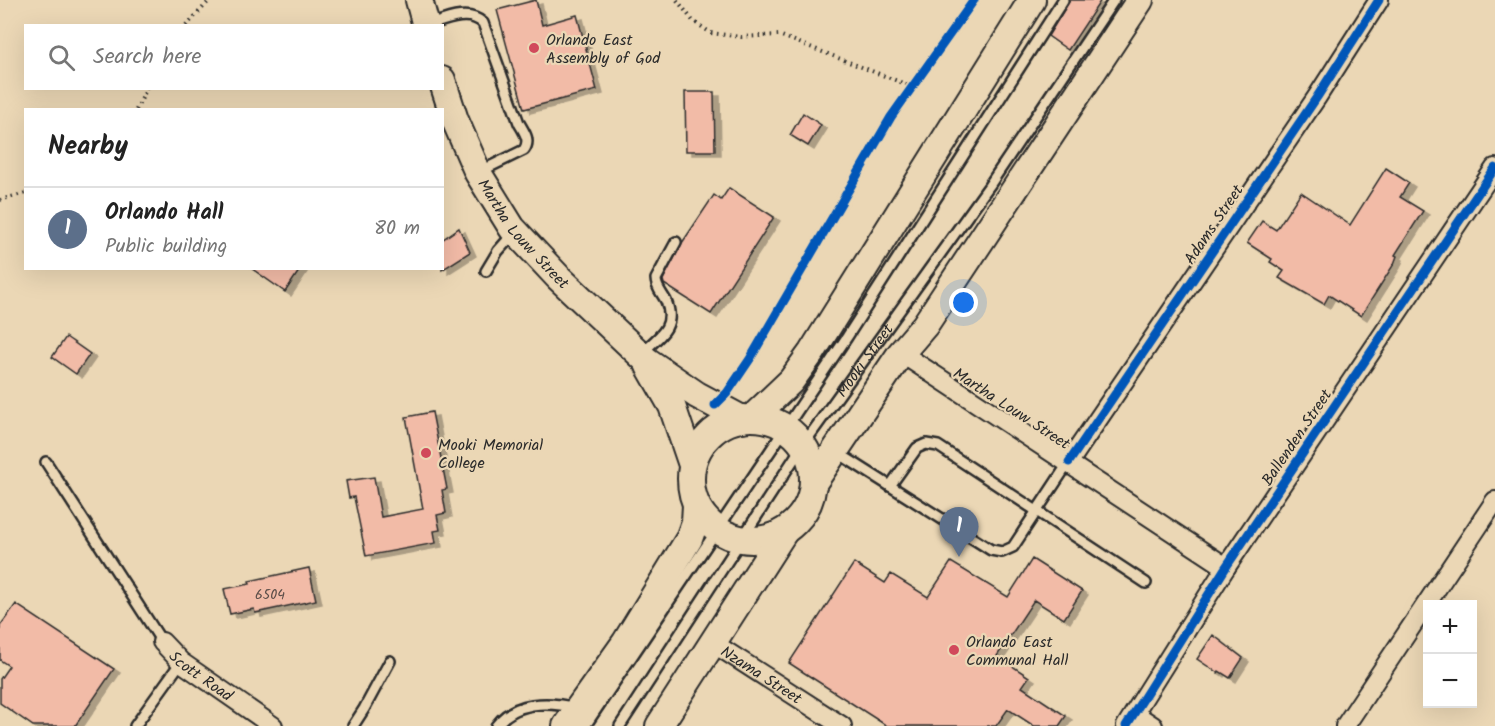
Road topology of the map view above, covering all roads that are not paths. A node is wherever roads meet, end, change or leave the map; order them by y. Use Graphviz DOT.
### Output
graph roads {
  1 [pos="419,0"];
  2 [pos="1032,0"];
  3 [pos="1063,0"];
  4 [pos="1114,0"];
  5 [pos="1140,0"];
  6 [pos="1379,0"];
  7 [pos="426,24"];
  8 [pos="434,24"];
  9 [pos="444,86"];
  10 [pos="1495,168"];
  11 [pos="478,173"];
  12 [pos="516,232"];
  13 [pos="676,242"];
  14 [pos="486,271"];
  15 [pos="901,353"];
  16 [pos="643,357"];
  17 [pos="747,418"];
  18 [pos="794,436"];
  19 [pos="835,451"];
  20 [pos="46,462"];
  21 [pos="1069,462"];
  22 [pos="692,465"];
  23 [pos="814,482"];
  24 [pos="890,486"];
  25 [pos="1495,501"];
  26 [pos="696,505"];
  27 [pos="1037,511"];
  28 [pos="716,529"];
  29 [pos="784,532"];
  30 [pos="740,539"];
  31 [pos="1226,567"];
  32 [pos="1146,584"];
  33 [pos="162,642"];
  34 [pos="713,643"];
  35 [pos="390,661"];
  36 [pos="181,662"];
  37 [pos="576,720"];
  38 [pos="1130,720"];
  39 [pos="135,726"];
  40 [pos="273,726"];
  41 [pos="353,726"];
  42 [pos="496,726"];
  43 [pos="620,726"];
  44 [pos="659,726"];
  45 [pos="842,726"];
  46 [pos="1153,726"];
  47 [pos="1345,726"];
  1 -- 7 [label="main road"];
  2 -- 17 [label="main road"];
  3 -- 18 [label="lane, Mooki Street"];
  4 -- 18 [label="lane, Mooki Street"];
  5 -- 15 [label="main road, Mooki Street"];
  6 -- 21 [label="street, Adams Street"];
  8 -- 11 [label="lane"];
  9 -- 11 [label="main road, Martha Louw Street"];
  10 -- 31 [label="street, Ballenden Street"];
  11 -- 12 [label="main road, Martha Louw Street"];
  12 -- 14 [label="lane"];
  12 -- 16 [label="main road, Martha Louw Street"];
  13 -- 16 [label="lane"];
  15 -- 19 [label="main road, Mooki Street"];
  15 -- 21 [label="street, Martha Louw Street"];
  16 -- 17 [label="main road, Martha Louw Street"];
  16 -- 22 [label="main road, Martha Louw Street"];
  17 -- 18 [label="main road, Martha Louw Street"];
  17 -- 22 [label="main road"];
  18 -- 23 [label="main road"];
  18 -- 28 [label="lane, Mooki Street"];
  18 -- 30 [label="lane, Mooki Street"];
  19 -- 23 [label="main road, Mooki Street"];
  19 -- 24 [label="lane"];
  20 -- 33 [label="lane"];
  21 -- 27 [label="lane"];
  21 -- 31 [label="street, Martha Louw Street"];
  22 -- 26 [label="main road"];
  23 -- 29 [label="main road, Mooki Street"];
  24 -- 27 [label="lane"];
  24 -- 27 [label="lane"];
  25 -- 47 [label="street"];
  26 -- 28 [label="main road"];
  26 -- 37 [label="main road"];
  27 -- 32 [label="lane"];
  28 -- 30 [label="main road"];
  28 -- 37 [label="lane, Mooki Street"];
  29 -- 30 [label="main road"];
  29 -- 34 [label="main road"];
  30 -- 43 [label="lane, Mooki Street"];
  31 -- 38 [label="street, Ballenden Street"];
  33 -- 36 [label="street, Scott Road"];
  34 -- 44 [label="main road"];
  34 -- 45 [label="street, Nzama Street"];
  35 -- 41 [label="lane"];
  36 -- 39 [label="lane"];
  36 -- 40 [label="street, Scott Road"];
  37 -- 42 [label="lane"];
  38 -- 46 [label="street"];
}
